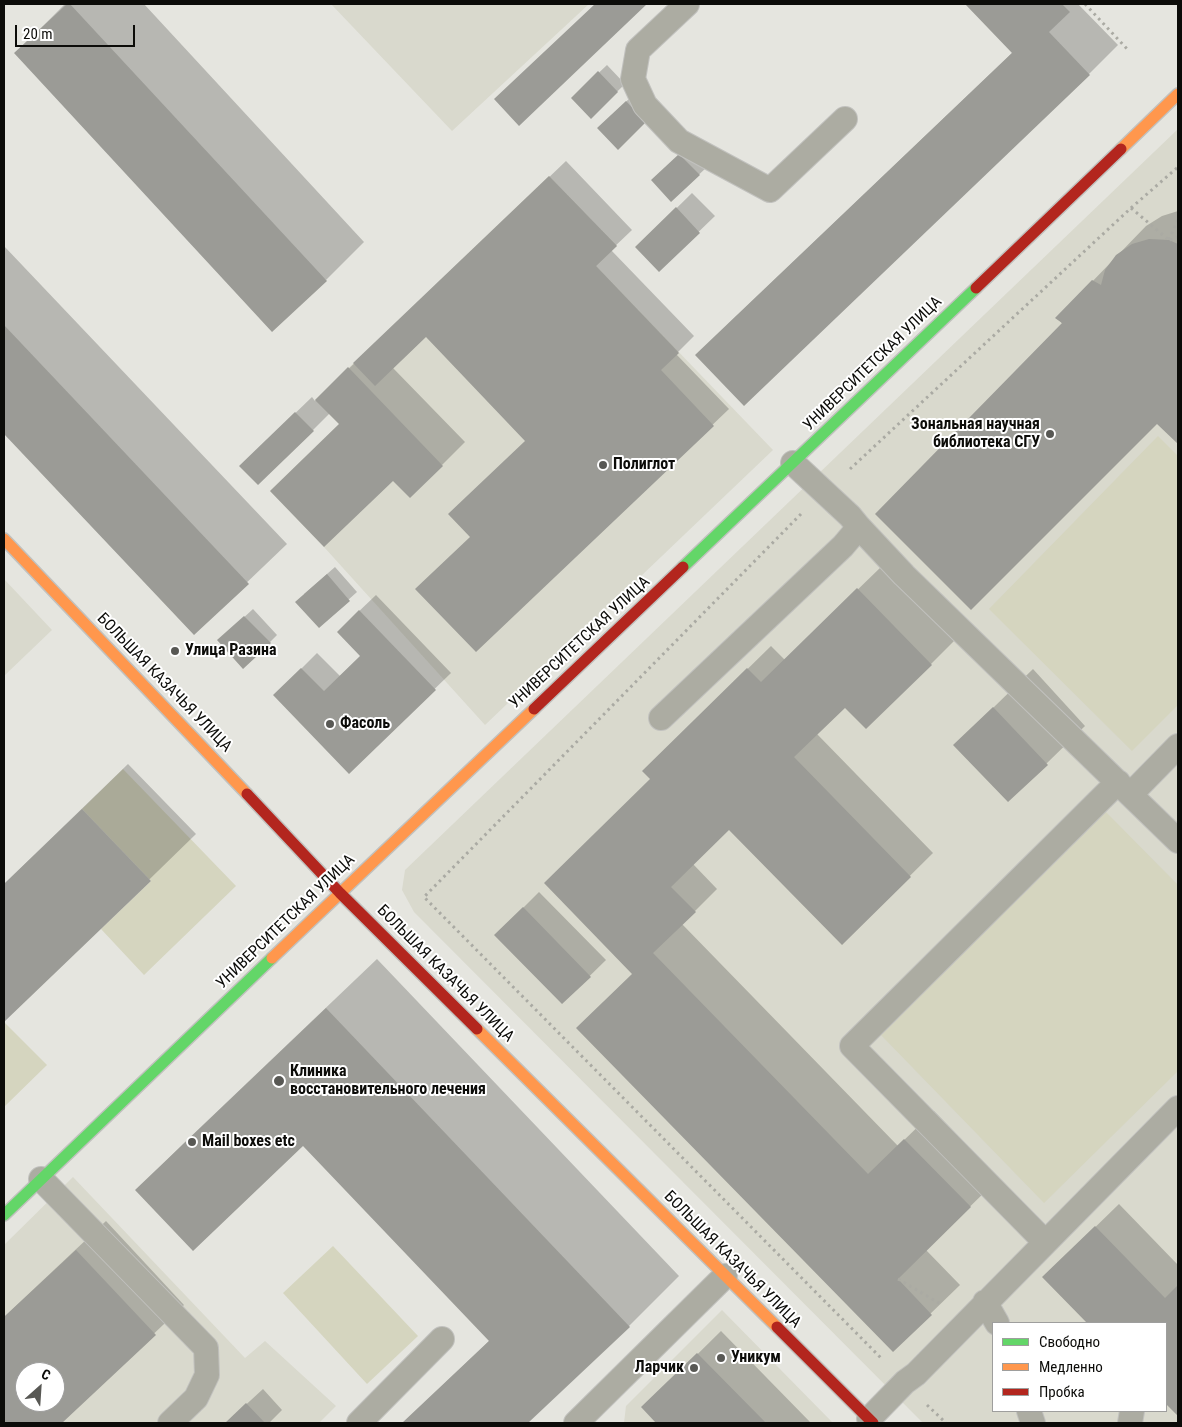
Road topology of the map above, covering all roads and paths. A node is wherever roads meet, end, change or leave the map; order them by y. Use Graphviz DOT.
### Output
graph roads {
  1 [pos="687,4"];
  2 [pos="1085,4"];
  3 [pos="1129,50"];
  4 [pos="1178,94"];
  5 [pos="845,119"];
  6 [pos="1178,167"];
  7 [pos="1131,208"];
  8 [pos="1178,219"];
  9 [pos="1178,236"];
  10 [pos="1169,240"];
  11 [pos="793,463"];
  12 [pos="824,493"];
  13 [pos="859,527"];
  14 [pos="4,539"];
  15 [pos="661,718"];
  16 [pos="1178,746"];
  17 [pos="1125,788"];
  18 [pos="1178,842"];
  19 [pos="340,893"];
  20 [pos="1178,1108"];
  21 [pos="41,1180"];
  22 [pos="4,1215"];
  23 [pos="1045,1242"];
  24 [pos="725,1276"];
  25 [pos="898,1280"];
  26 [pos="985,1302"];
  27 [pos="968,1320"];
  28 [pos="996,1322"];
  29 [pos="442,1338"];
  30 [pos="905,1382"];
  31 [pos="871,1421"];
  32 [pos="170,1423"];
  33 [pos="359,1423"];
  34 [pos="576,1423"];
  35 [pos="946,1423"];
  1 -- 5 [label="lane"];
  2 -- 3 [label="path"];
  4 -- 11 [label="main road, УНИВЕРСИТЕТСКАЯ УЛИЦА"];
  6 -- 7 [label="path"];
  7 -- 10 [label="path"];
  7 -- 12 [label="path"];
  8 -- 10 [label="path"];
  9 -- 10 [label="path"];
  11 -- 12 [label="lane"];
  11 -- 19 [label="main road, УНИВЕРСИТЕТСКАЯ УЛИЦА"];
  12 -- 13 [label="lane"];
  12 -- 30 [label="path"];
  13 -- 15 [label="lane"];
  13 -- 17 [label="lane"];
  14 -- 19 [label="main road, БОЛЬШАЯ КАЗАЧЬЯ УЛИЦА"];
  16 -- 17 [label="lane"];
  17 -- 18 [label="lane"];
  17 -- 23 [label="lane"];
  19 -- 21 [label="main road, УНИВЕРСИТЕТСКАЯ УЛИЦА"];
  19 -- 24 [label="main road, БОЛЬШАЯ КАЗАЧЬЯ УЛИЦА"];
  20 -- 23 [label="lane"];
  21 -- 22 [label="main road, УНИВЕРСИТЕТСКАЯ УЛИЦА"];
  21 -- 32 [label="lane"];
  23 -- 26 [label="lane"];
  24 -- 31 [label="main road, БОЛЬШАЯ КАЗАЧЬЯ УЛИЦА"];
  24 -- 34 [label="lane"];
  25 -- 27 [label="path"];
  26 -- 27 [label="lane"];
  26 -- 28 [label="lane"];
  27 -- 30 [label="lane"];
  29 -- 33 [label="lane"];
  30 -- 31 [label="lane"];
  30 -- 35 [label="path"];
}
